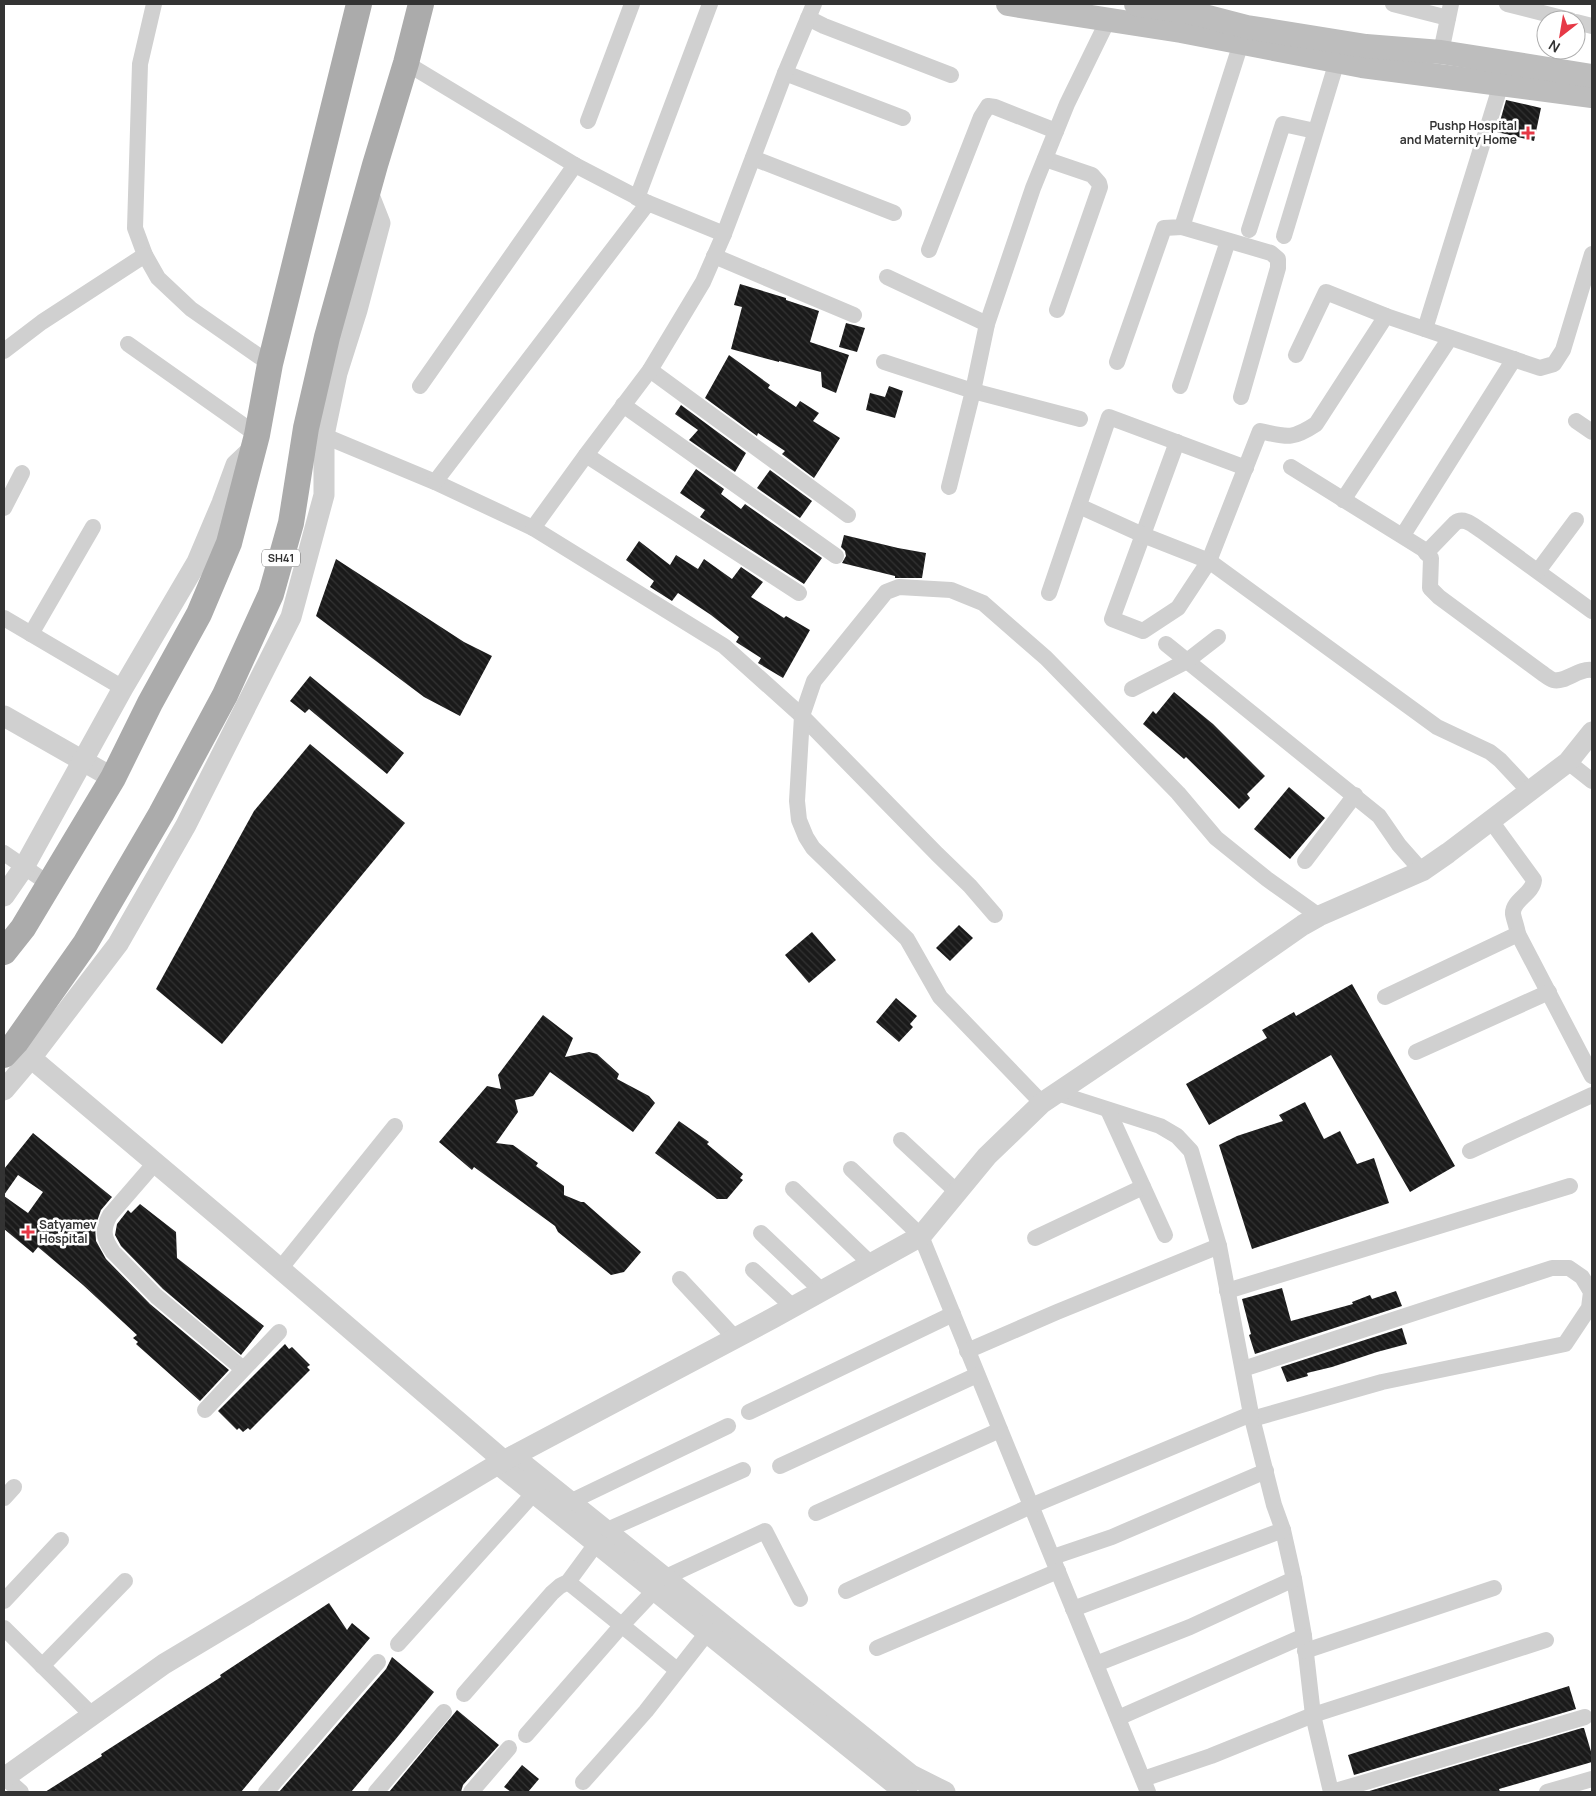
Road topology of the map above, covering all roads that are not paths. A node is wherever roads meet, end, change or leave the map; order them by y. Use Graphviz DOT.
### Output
graph roads {
  1 [pos="154,4"];
  2 [pos="360,4"];
  3 [pos="421,4"];
  4 [pos="632,4"];
  5 [pos="710,4"];
  6 [pos="1008,4"];
  7 [pos="1393,4"];
  8 [pos="1507,4"];
  9 [pos="1148,10"];
  10 [pos="811,11"];
  11 [pos="1450,11"];
  12 [pos="1536,11"];
  13 [pos="1108,20"];
  14 [pos="1241,43"];
  15 [pos="1441,52"];
  16 [pos="1336,61"];
  17 [pos="406,63"];
  18 [pos="785,72"];
  19 [pos="951,75"];
  20 [pos="1592,76"];
  21 [pos="1502,84"];
  22 [pos="1592,96"];
  23 [pos="903,118"];
  24 [pos="588,121"];
  25 [pos="1056,131"];
  26 [pos="1315,131"];
  27 [pos="753,158"];
  28 [pos="1045,159"];
  29 [pos="575,165"];
  30 [pos="368,190"];
  31 [pos="643,201"];
  32 [pos="894,213"];
  33 [pos="1182,227"];
  34 [pos="1249,230"];
  35 [pos="724,234"];
  36 [pos="1284,236"];
  37 [pos="1228,241"];
  38 [pos="929,250"];
  39 [pos="1592,254"];
  40 [pos="145,255"];
  41 [pos="714,256"];
  42 [pos="887,277"];
  43 [pos="1057,310"];
  44 [pos="854,315"];
  45 [pos="1386,316"];
  46 [pos="987,324"];
  47 [pos="1425,329"];
  48 [pos="1450,338"];
  49 [pos="128,344"];
  50 [pos="5,349"];
  51 [pos="1296,355"];
  52 [pos="1514,359"];
  53 [pos="884,362"];
  54 [pos="1117,362"];
  55 [pos="270,364"];
  56 [pos="650,370"];
  57 [pos="337,373"];
  58 [pos="420,386"];
  59 [pos="1180,386"];
  60 [pos="973,391"];
  61 [pos="1241,397"];
  62 [pos="312,402"];
  63 [pos="623,405"];
  64 [pos="1080,419"];
  65 [pos="1576,421"];
  66 [pos="315,432"];
  67 [pos="1592,432"];
  68 [pos="255,442"];
  69 [pos="1177,442"];
  70 [pos="586,455"];
  71 [pos="1291,467"];
  72 [pos="1246,468"];
  73 [pos="22,473"];
  74 [pos="435,482"];
  75 [pos="949,487"];
  76 [pos="1343,500"];
  77 [pos="1079,506"];
  78 [pos="4,508"];
  79 [pos="848,515"];
  80 [pos="1576,520"];
  81 [pos="93,527"];
  82 [pos="533,528"];
  83 [pos="1143,535"];
  84 [pos="1402,535"];
  85 [pos="1426,553"];
  86 [pos="836,556"];
  87 [pos="1209,561"];
  88 [pos="1538,571"];
  89 [pos="799,593"];
  90 [pos="1049,593"];
  91 [pos="1592,611"];
  92 [pos="4,618"];
  93 [pos="30,634"];
  94 [pos="1218,638"];
  95 [pos="1166,644"];
  96 [pos="248,646"];
  97 [pos="270,658"];
  98 [pos="1187,661"];
  99 [pos="1592,670"];
  100 [pos="123,688"];
  101 [pos="1132,688"];
  102 [pos="4,716"];
  103 [pos="802,716"];
  104 [pos="1592,732"];
  105 [pos="83,762"];
  106 [pos="1568,762"];
  107 [pos="113,778"];
  108 [pos="1592,781"];
  109 [pos="1530,792"];
  110 [pos="1355,796"];
  111 [pos="1491,821"];
  112 [pos="4,853"];
  113 [pos="1305,860"];
  114 [pos="24,867"];
  115 [pos="1422,871"];
  116 [pos="49,884"];
  117 [pos="4,896"];
  118 [pos="995,915"];
  119 [pos="1320,916"];
  120 [pos="1518,934"];
  121 [pos="4,952"];
  122 [pos="1550,992"];
  123 [pos="1385,997"];
  124 [pos="17,1052"];
  125 [pos="1416,1052"];
  126 [pos="1592,1076"];
  127 [pos="4,1090"];
  128 [pos="1592,1095"];
  129 [pos="1049,1098"];
  130 [pos="1108,1110"];
  131 [pos="395,1126"];
  132 [pos="901,1140"];
  133 [pos="1470,1151"];
  134 [pos="155,1163"];
  135 [pos="851,1169"];
  136 [pos="1570,1186"];
  137 [pos="1143,1187"];
  138 [pos="793,1189"];
  139 [pos="957,1192"];
  140 [pos="761,1233"];
  141 [pos="1165,1235"];
  142 [pos="921,1236"];
  143 [pos="1035,1238"];
  144 [pos="1219,1246"];
  145 [pos="871,1264"];
  146 [pos="280,1269"];
  147 [pos="753,1270"];
  148 [pos="680,1279"];
  149 [pos="822,1291"];
  150 [pos="1226,1291"];
  151 [pos="793,1307"];
  152 [pos="953,1314"];
  153 [pos="279,1332"];
  154 [pos="735,1338"];
  155 [pos="968,1351"];
  156 [pos="1243,1368"];
  157 [pos="243,1369"];
  158 [pos="977,1375"];
  159 [pos="205,1410"];
  160 [pos="749,1412"];
  161 [pos="1252,1416"];
  162 [pos="728,1426"];
  163 [pos="1000,1430"];
  164 [pos="505,1460"];
  165 [pos="780,1466"];
  166 [pos="743,1470"];
  167 [pos="1266,1471"];
  168 [pos="534,1493"];
  169 [pos="572,1501"];
  170 [pos="1031,1506"];
  171 [pos="816,1513"];
  172 [pos="1282,1530"];
  173 [pos="602,1537"];
  174 [pos="61,1540"];
  175 [pos="1055,1564"];
  176 [pos="1294,1579"];
  177 [pos="125,1581"];
  178 [pos="568,1582"];
  179 [pos="660,1584"];
  180 [pos="1494,1588"];
  181 [pos="846,1591"];
  182 [pos="800,1599"];
  183 [pos="4,1601"];
  184 [pos="1073,1609"];
  185 [pos="622,1625"];
  186 [pos="4,1628"];
  187 [pos="707,1633"];
  188 [pos="1546,1640"];
  189 [pos="1304,1643"];
  190 [pos="398,1644"];
  191 [pos="877,1648"];
  192 [pos="378,1662"];
  193 [pos="1096,1664"];
  194 [pos="42,1666"];
  195 [pos="677,1670"];
  196 [pos="464,1694"];
  197 [pos="444,1712"];
  198 [pos="92,1715"];
  199 [pos="1313,1715"];
  200 [pos="1585,1717"];
  201 [pos="1118,1718"];
  202 [pos="526,1735"];
  203 [pos="509,1748"];
  204 [pos="4,1778"];
  205 [pos="1592,1779"];
  206 [pos="583,1782"];
  207 [pos="1146,1786"];
  208 [pos="904,1787"];
  209 [pos="21,1792"];
  210 [pos="266,1792"];
  211 [pos="376,1792"];
  212 [pos="471,1792"];
  213 [pos="945,1792"];
  214 [pos="1331,1792"];
  215 [pos="1547,1792"];
  1 -- 40 [label="street"];
  2 -- 55 [label="main road"];
  3 -- 17 [label="main road, SH41"];
  4 -- 24 [label="street"];
  5 -- 31 [label="street"];
  6 -- 13 [label="main road"];
  7 -- 11 [label="street"];
  8 -- 12 [label="street"];
  9 -- 13 [label="main road"];
  9 -- 14 [label="main road"];
  9 -- 15 [label="main road"];
  10 -- 18 [label="street"];
  10 -- 19 [label="street"];
  11 -- 15 [label="street"];
  13 -- 25 [label="street"];
  14 -- 16 [label="main road"];
  14 -- 33 [label="street"];
  15 -- 20 [label="main road"];
  16 -- 21 [label="main road"];
  16 -- 26 [label="street"];
  17 -- 29 [label="street"];
  17 -- 30 [label="main road, SH41"];
  18 -- 23 [label="street"];
  18 -- 27 [label="street"];
  21 -- 22 [label="main road"];
  21 -- 47 [label="street"];
  25 -- 28 [label="street"];
  25 -- 38 [label="street"];
  26 -- 34 [label="street"];
  26 -- 36 [label="street"];
  27 -- 32 [label="street"];
  27 -- 35 [label="street"];
  28 -- 43 [label="street"];
  28 -- 46 [label="street"];
  29 -- 31 [label="street"];
  29 -- 58 [label="street"];
  30 -- 57 [label="street"];
  30 -- 62 [label="main road, SH41"];
  31 -- 35 [label="street"];
  31 -- 74 [label="street"];
  33 -- 37 [label="street"];
  33 -- 54 [label="street"];
  35 -- 41 [label="street"];
  37 -- 59 [label="street"];
  37 -- 61 [label="street"];
  39 -- 52 [label="street"];
  40 -- 50 [label="street"];
  40 -- 55 [label="street"];
  41 -- 44 [label="street"];
  41 -- 56 [label="street"];
  42 -- 46 [label="street"];
  45 -- 47 [label="street"];
  45 -- 51 [label="street"];
  45 -- 72 [label="street"];
  46 -- 60 [label="street"];
  47 -- 48 [label="street"];
  48 -- 52 [label="street"];
  48 -- 76 [label="street"];
  49 -- 68 [label="street"];
  52 -- 84 [label="street"];
  53 -- 60 [label="street"];
  55 -- 68 [label="main road"];
  56 -- 63 [label="street"];
  56 -- 79 [label="street"];
  57 -- 62 [label="street"];
  57 -- 66 [label="street"];
  60 -- 64 [label="street"];
  60 -- 75 [label="street"];
  62 -- 66 [label="main road, SH41"];
  63 -- 70 [label="street"];
  63 -- 86 [label="street"];
  65 -- 67 [label="street"];
  66 -- 74 [label="street"];
  66 -- 96 [label="main road, SH41"];
  66 -- 97 [label="street"];
  68 -- 100 [label="street"];
  68 -- 107 [label="main road"];
  69 -- 72 [label="street"];
  69 -- 77 [label="street"];
  69 -- 83 [label="street"];
  70 -- 82 [label="street"];
  70 -- 89 [label="street"];
  71 -- 76 [label="street"];
  72 -- 87 [label="street"];
  73 -- 78 [label="street"];
  74 -- 82 [label="street"];
  76 -- 84 [label="street"];
  77 -- 83 [label="street"];
  77 -- 90 [label="street"];
  80 -- 88 [label="street"];
  81 -- 93 [label="street"];
  82 -- 103 [label="street"];
  83 -- 87 [label="street"];
  83 -- 87 [label="street"];
  84 -- 85 [label="street"];
  85 -- 88 [label="street"];
  85 -- 99 [label="street"];
  87 -- 109 [label="street"];
  88 -- 91 [label="street"];
  92 -- 93 [label="street"];
  93 -- 100 [label="street"];
  94 -- 98 [label="street"];
  95 -- 98 [label="street"];
  96 -- 97 [label="street"];
  96 -- 124 [label="main road, SH41"];
  97 -- 124 [label="street"];
  98 -- 101 [label="street"];
  98 -- 110 [label="street"];
  100 -- 105 [label="street"];
  102 -- 105 [label="street"];
  103 -- 118 [label="street"];
  103 -- 119 [label="street"];
  103 -- 129 [label="street"];
  104 -- 106 [label="street"];
  105 -- 107 [label="street"];
  105 -- 114 [label="street"];
  106 -- 108 [label="street"];
  106 -- 109 [label="street"];
  107 -- 116 [label="main road"];
  109 -- 111 [label="street"];
  110 -- 113 [label="street"];
  110 -- 115 [label="street"];
  111 -- 115 [label="street"];
  111 -- 120 [label="street"];
  112 -- 114 [label="street"];
  114 -- 116 [label="street"];
  114 -- 117 [label="street"];
  115 -- 119 [label="street"];
  116 -- 121 [label="main road"];
  119 -- 129 [label="street"];
  120 -- 122 [label="street"];
  120 -- 123 [label="street"];
  122 -- 125 [label="street"];
  122 -- 126 [label="street"];
  124 -- 127 [label="street"];
  124 -- 134 [label="street"];
  128 -- 133 [label="street"];
  129 -- 130 [label="street"];
  129 -- 139 [label="street"];
  130 -- 137 [label="street"];
  130 -- 144 [label="street"];
  131 -- 146 [label="street"];
  132 -- 139 [label="street"];
  134 -- 146 [label="street"];
  134 -- 157 [label="street"];
  135 -- 142 [label="street"];
  136 -- 150 [label="street"];
  137 -- 141 [label="street"];
  137 -- 143 [label="street"];
  138 -- 145 [label="street"];
  139 -- 142 [label="street"];
  140 -- 149 [label="street"];
  142 -- 145 [label="street"];
  142 -- 152 [label="street"];
  144 -- 150 [label="street"];
  144 -- 155 [label="street"];
  145 -- 149 [label="street"];
  146 -- 164 [label="street"];
  147 -- 151 [label="street"];
  148 -- 154 [label="street"];
  149 -- 151 [label="street"];
  150 -- 156 [label="street"];
  151 -- 154 [label="street"];
  152 -- 155 [label="street"];
  152 -- 160 [label="street"];
  153 -- 157 [label="street"];
  154 -- 164 [label="street"];
  155 -- 158 [label="street"];
  156 -- 161 [label="street"];
  156 -- 161 [label="street"];
  157 -- 159 [label="street"];
  158 -- 163 [label="street"];
  158 -- 165 [label="street"];
  161 -- 167 [label="street"];
  161 -- 170 [label="street"];
  162 -- 169 [label="street"];
  163 -- 170 [label="street"];
  163 -- 171 [label="street"];
  164 -- 168 [label="street"];
  164 -- 169 [label="street"];
  164 -- 198 [label="street"];
  166 -- 173 [label="street"];
  167 -- 172 [label="street"];
  167 -- 175 [label="street"];
  168 -- 173 [label="street"];
  168 -- 190 [label="street"];
  169 -- 173 [label="street"];
  170 -- 175 [label="street"];
  170 -- 181 [label="street"];
  172 -- 176 [label="street"];
  172 -- 184 [label="street"];
  173 -- 178 [label="street"];
  173 -- 179 [label="street"];
  174 -- 183 [label="street"];
  175 -- 184 [label="street"];
  175 -- 191 [label="street"];
  176 -- 189 [label="street"];
  176 -- 193 [label="street"];
  177 -- 194 [label="street"];
  178 -- 185 [label="street"];
  178 -- 196 [label="street"];
  179 -- 182 [label="street"];
  179 -- 185 [label="street"];
  179 -- 187 [label="street"];
  179 -- 208 [label="street"];
  180 -- 189 [label="street"];
  184 -- 193 [label="street"];
  185 -- 195 [label="street"];
  185 -- 202 [label="street"];
  186 -- 194 [label="street"];
  187 -- 195 [label="street"];
  187 -- 208 [label="street"];
  188 -- 199 [label="street"];
  189 -- 199 [label="street"];
  189 -- 201 [label="street"];
  192 -- 210 [label="street"];
  193 -- 201 [label="street"];
  194 -- 198 [label="street"];
  195 -- 206 [label="street"];
  197 -- 211 [label="street"];
  198 -- 204 [label="street"];
  199 -- 207 [label="street"];
  199 -- 214 [label="street"];
  200 -- 214 [label="street"];
  201 -- 207 [label="street"];
  203 -- 212 [label="street"];
  204 -- 209 [label="street"];
  205 -- 215 [label="street"];
  208 -- 213 [label="street"];
}
